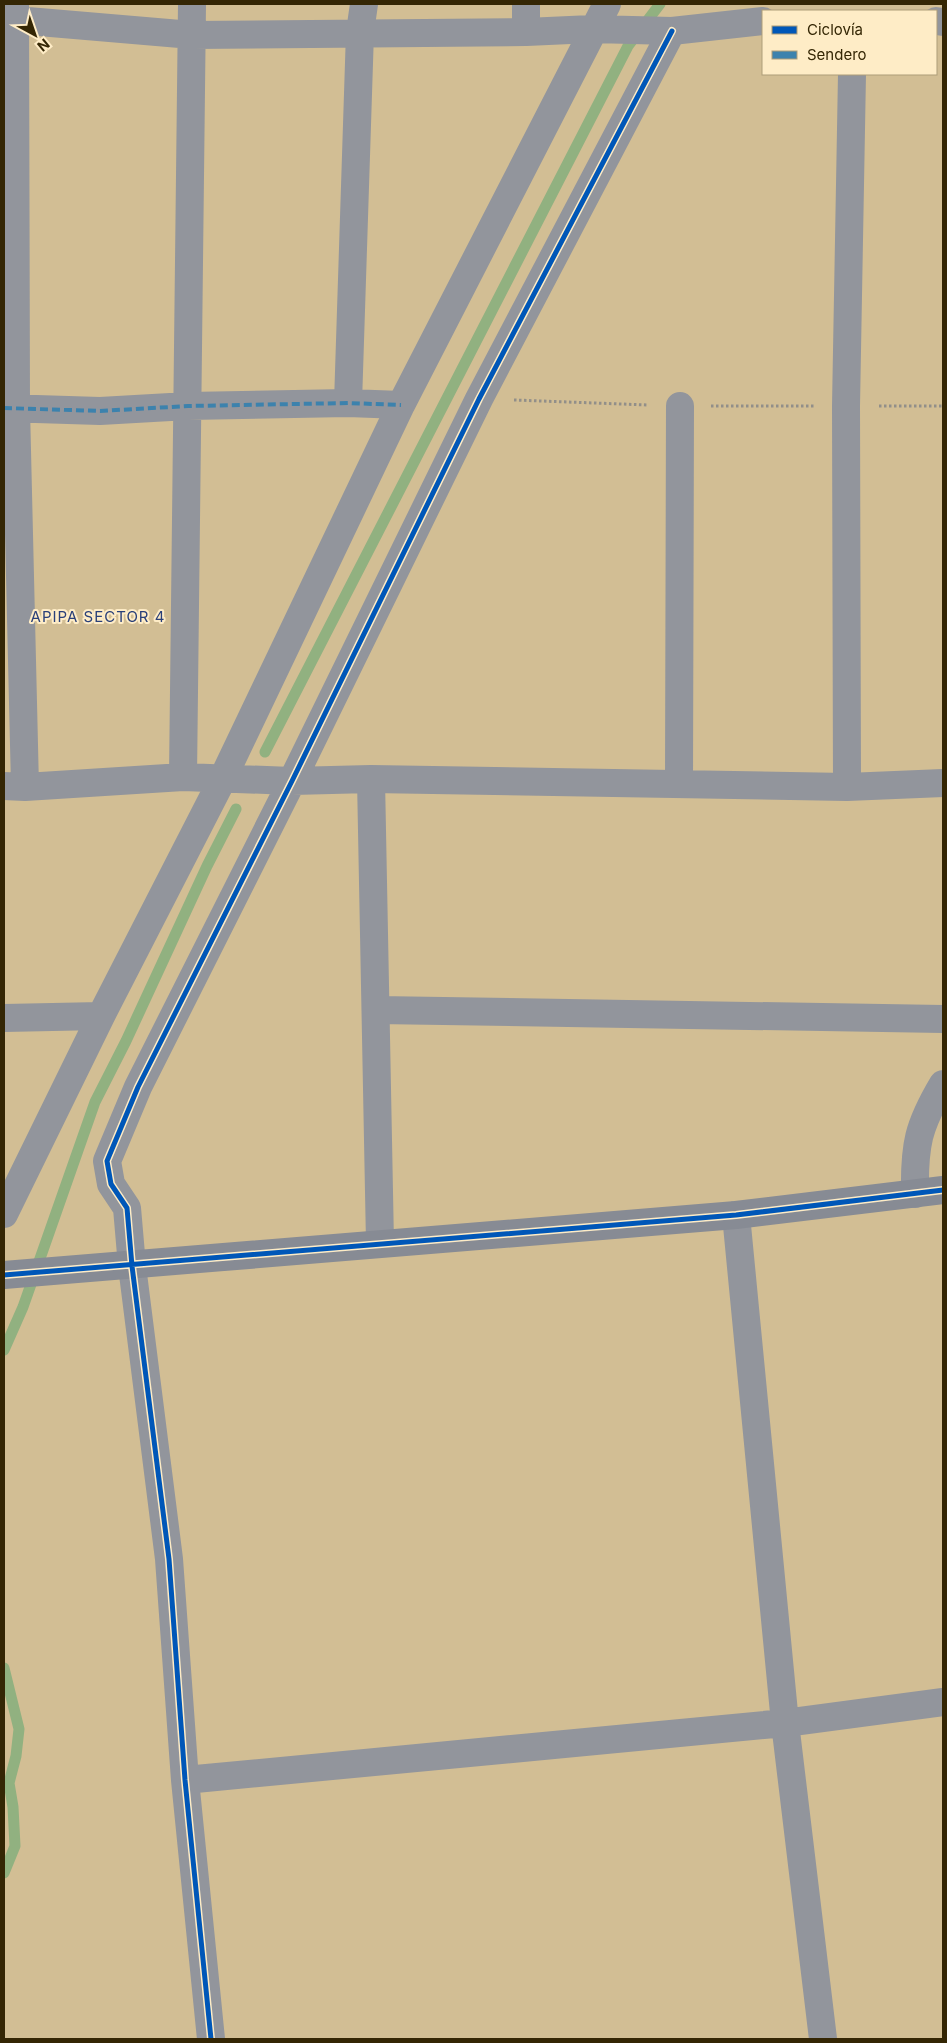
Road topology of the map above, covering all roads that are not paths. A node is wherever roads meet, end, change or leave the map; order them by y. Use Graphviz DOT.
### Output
graph roads {
  1 [pos="192,4"];
  2 [pos="364,4"];
  3 [pos="526,4"];
  4 [pos="607,4"];
  5 [pos="11,14"];
  6 [pos="762,20"];
  7 [pos="592,29"];
  8 [pos="672,31"];
  9 [pos="360,32"];
  10 [pos="526,32"];
  11 [pos="192,35"];
  12 [pos="852,75"];
  13 [pos="348,403"];
  14 [pos="401,405"];
  15 [pos="188,406"];
  16 [pos="680,406"];
  17 [pos="10,408"];
  18 [pos="183,777"];
  19 [pos="371,779"];
  20 [pos="222,780"];
  21 [pos="292,781"];
  22 [pos="678,783"];
  23 [pos="943,783"];
  24 [pos="847,786"];
  25 [pos="14,787"];
  26 [pos="377,1010"];
  27 [pos="101,1016"];
  28 [pos="4,1018"];
  29 [pos="943,1019"];
  30 [pos="943,1084"];
  31 [pos="943,1190"];
  32 [pos="915,1194"];
  33 [pos="4,1214"];
  34 [pos="736,1215"];
  35 [pos="380,1243"];
  36 [pos="132,1266"];
  37 [pos="4,1275"];
  38 [pos="943,1702"];
  39 [pos="785,1723"];
  40 [pos="185,1780"];
  41 [pos="211,2039"];
  42 [pos="823,2039"];
  1 -- 11 [label="street"];
  2 -- 9 [label="street"];
  3 -- 10 [label="street"];
  4 -- 7 [label="street"];
  5 -- 11 [label="street"];
  5 -- 17 [label="street"];
  6 -- 8 [label="street"];
  7 -- 8 [label="street"];
  7 -- 10 [label="street"];
  7 -- 14 [label="street"];
  8 -- 21 [label="street"];
  9 -- 10 [label="street"];
  9 -- 11 [label="street"];
  9 -- 13 [label="street"];
  11 -- 15 [label="street"];
  12 -- 24 [label="street"];
  13 -- 14 [label="street"];
  13 -- 15 [label="street"];
  14 -- 20 [label="street"];
  15 -- 17 [label="street"];
  15 -- 18 [label="street"];
  16 -- 22 [label="street"];
  17 -- 25 [label="street"];
  18 -- 20 [label="street"];
  18 -- 25 [label="street"];
  19 -- 21 [label="street"];
  19 -- 22 [label="street"];
  19 -- 26 [label="street"];
  20 -- 21 [label="street"];
  20 -- 27 [label="street"];
  21 -- 36 [label="street"];
  22 -- 24 [label="street"];
  23 -- 24 [label="street"];
  26 -- 29 [label="street"];
  26 -- 35 [label="street"];
  27 -- 28 [label="street"];
  27 -- 33 [label="street"];
  30 -- 32 [label="street"];
  31 -- 32 [label="street"];
  32 -- 34 [label="street"];
  34 -- 35 [label="street"];
  34 -- 39 [label="street"];
  35 -- 36 [label="street"];
  36 -- 37 [label="street"];
  36 -- 40 [label="street"];
  38 -- 39 [label="street"];
  39 -- 40 [label="street"];
  39 -- 42 [label="street"];
  40 -- 41 [label="street"];
}
